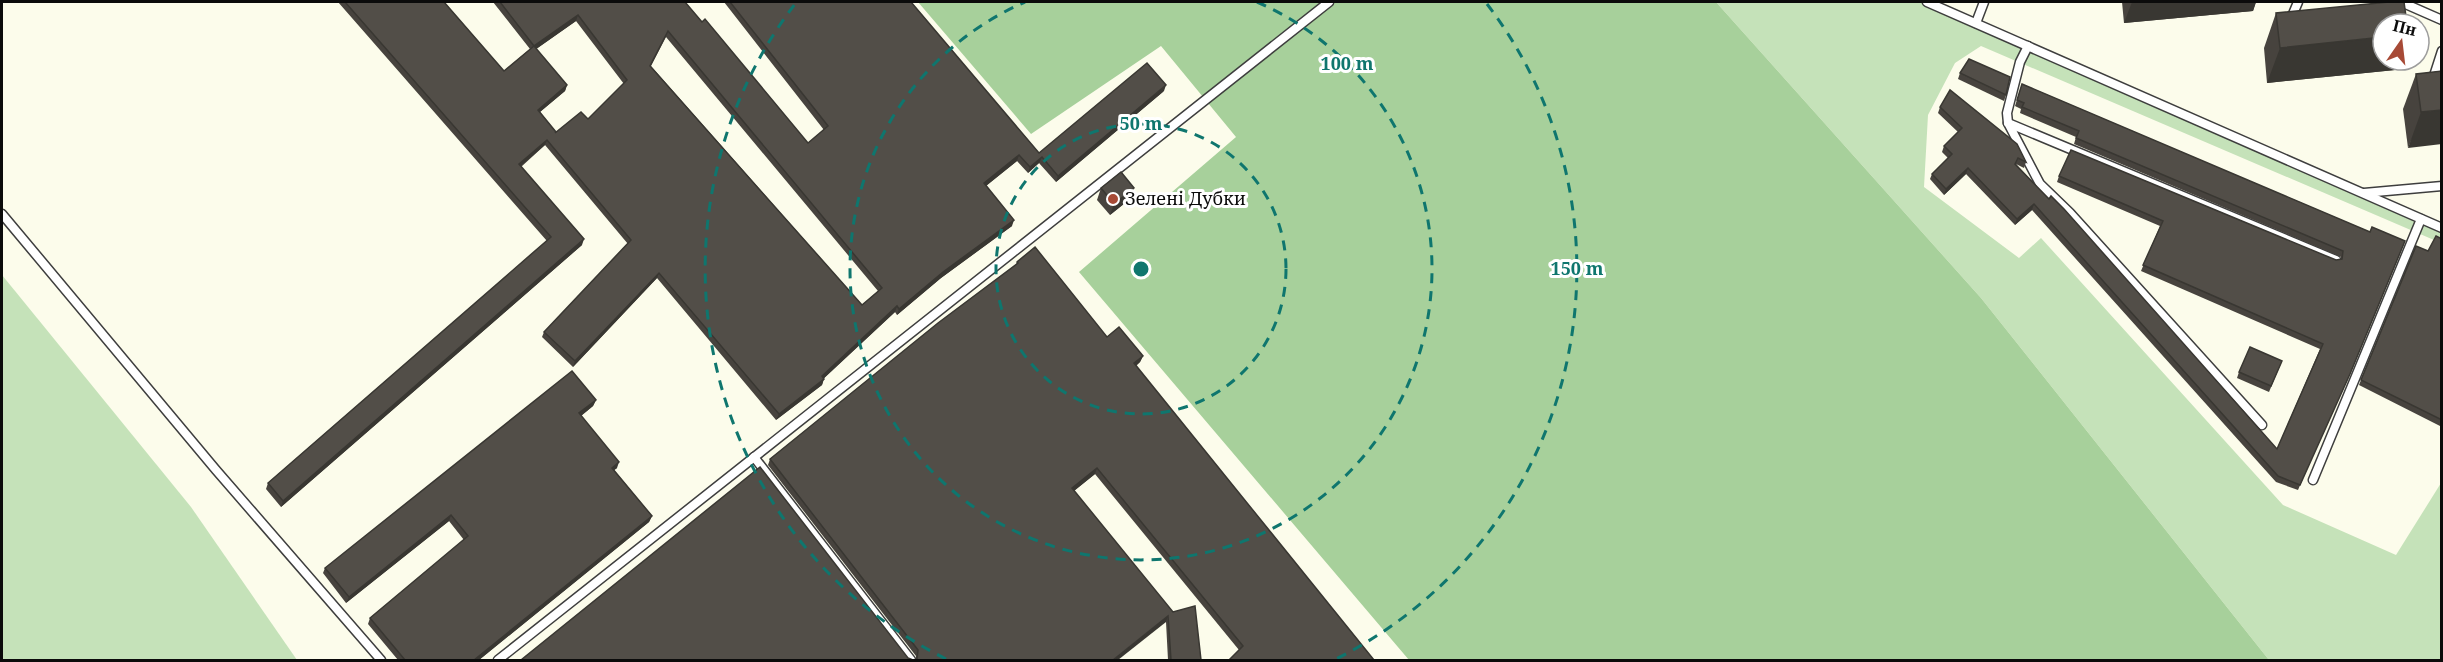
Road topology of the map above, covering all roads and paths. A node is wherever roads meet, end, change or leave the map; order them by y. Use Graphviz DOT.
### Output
graph roads {
  1 [pos="1329,2"];
  2 [pos="1927,2"];
  3 [pos="1984,2"];
  4 [pos="2298,2"];
  5 [pos="2401,2"];
  6 [pos="2442,20"];
  7 [pos="1976,23"];
  8 [pos="2288,26"];
  9 [pos="2028,46"];
  10 [pos="2442,51"];
  11 [pos="2430,87"];
  12 [pos="2008,123"];
  13 [pos="2442,186"];
  14 [pos="2362,193"];
  15 [pos="2,214"];
  16 [pos="2421,219"];
  17 [pos="2442,228"];
  18 [pos="2336,260"];
  19 [pos="2262,424"];
  20 [pos="754,457"];
  21 [pos="2313,480"];
  22 [pos="381,660"];
  23 [pos="498,660"];
  24 [pos="911,660"];
  1 -- 20 [label="lane"];
  2 -- 7 [label="lane"];
  3 -- 7 [label="lane"];
  4 -- 8 [label="lane"];
  5 -- 6 [label="lane"];
  7 -- 9 [label="lane"];
  9 -- 12 [label="lane"];
  9 -- 14 [label="lane"];
  10 -- 11 [label="lane"];
  12 -- 18 [label="lane"];
  12 -- 19 [label="lane"];
  13 -- 14 [label="lane"];
  14 -- 16 [label="lane"];
  15 -- 22 [label="lane"];
  16 -- 17 [label="lane"];
  16 -- 21 [label="lane"];
  20 -- 23 [label="lane"];
  20 -- 24 [label="lane"];
}
